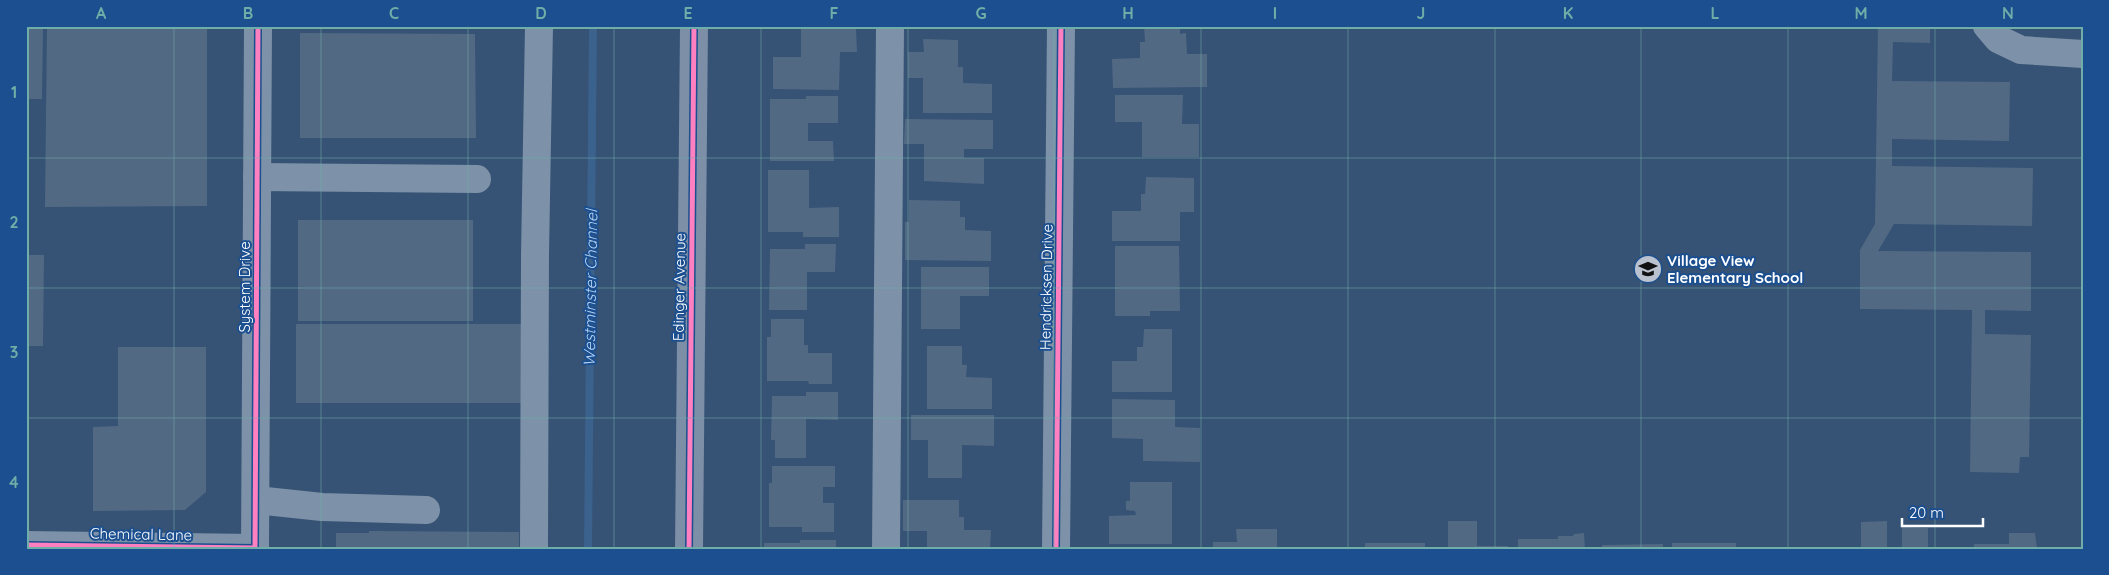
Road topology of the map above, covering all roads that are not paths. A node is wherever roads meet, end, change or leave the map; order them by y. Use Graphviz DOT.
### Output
graph roads {
  1 [pos="258,26"];
  2 [pos="539,26"];
  3 [pos="694,26"];
  4 [pos="890,26"];
  5 [pos="1061,26"];
  6 [pos="1987,26"];
  7 [pos="2030,38"];
  8 [pos="2083,54"];
  9 [pos="257,177"];
  10 [pos="477,179"];
  11 [pos="256,500"];
  12 [pos="426,510"];
  13 [pos="26,545"];
  14 [pos="204,548"];
  15 [pos="255,548"];
  16 [pos="534,549"];
  17 [pos="689,549"];
  18 [pos="886,549"];
  19 [pos="1056,549"];
  1 -- 9 [label="street, System Drive"];
  2 -- 16 [label="street"];
  3 -- 17 [label="main road, Edinger Avenue"];
  4 -- 18 [label="street"];
  5 -- 19 [label="street, Hendricksen Drive"];
  6 -- 7 [label="street"];
  7 -- 8 [label="street"];
  9 -- 10 [label="street"];
  9 -- 11 [label="street, System Drive"];
  11 -- 12 [label="street"];
  11 -- 15 [label="street, System Drive"];
  13 -- 14 [label="street, Chemical Lane"];
  14 -- 15 [label="street, Chemical Lane"];
}
